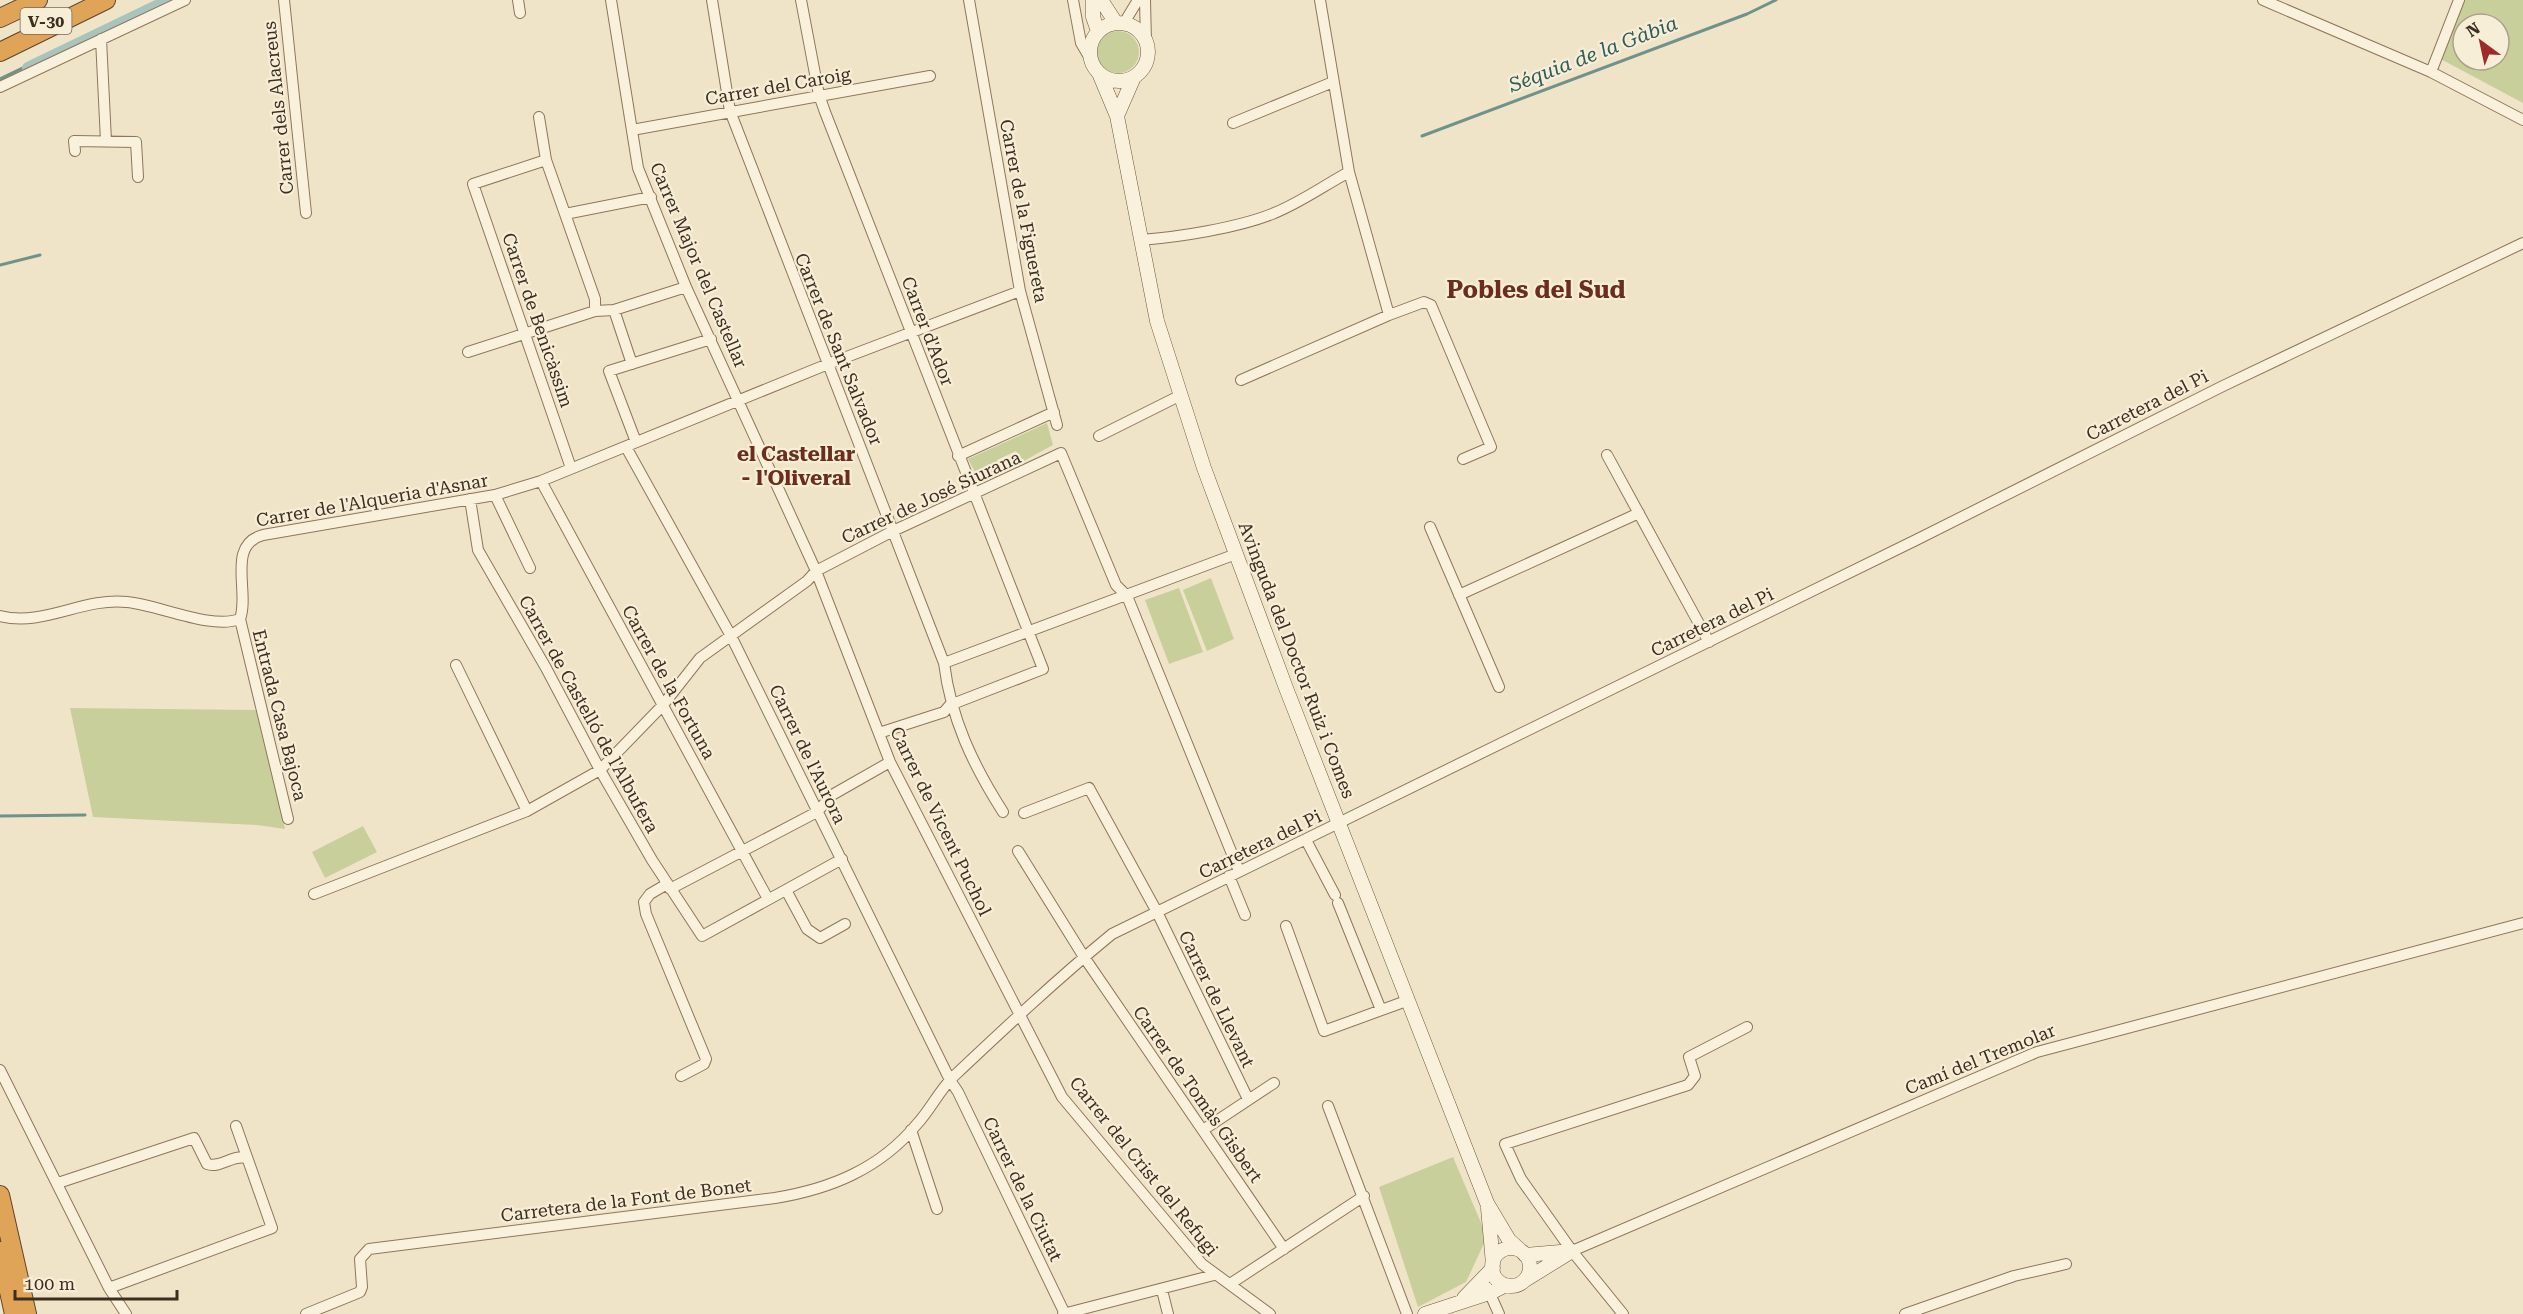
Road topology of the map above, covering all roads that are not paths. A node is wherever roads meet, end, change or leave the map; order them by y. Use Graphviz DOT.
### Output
graph roads {
  1 [pos="38,0"];
  2 [pos="92,0"];
  3 [pos="106,0"];
  4 [pos="184,0"];
  5 [pos="284,0"];
  6 [pos="518,0"];
  7 [pos="611,0"];
  8 [pos="712,0"];
  9 [pos="801,0"];
  10 [pos="969,0"];
  11 [pos="1074,0"];
  12 [pos="1093,0"];
  13 [pos="1101,0"];
  14 [pos="1138,0"];
  15 [pos="1144,0"];
  16 [pos="1320,0"];
  17 [pos="2263,0"];
  18 [pos="2459,0"];
  19 [pos="520,13"];
  20 [pos="0,18"];
  21 [pos="1120,23"];
  22 [pos="1098,32"];
  23 [pos="101,39"];
  24 [pos="0,42"];
  25 [pos="1146,42"];
  26 [pos="0,52"];
  27 [pos="1091,60"];
  28 [pos="2431,72"];
  29 [pos="1099,73"];
  30 [pos="930,76"];
  31 [pos="1134,77"];
  32 [pos="1334,82"];
  33 [pos="0,87"];
  34 [pos="819,94"];
  35 [pos="730,111"];
  36 [pos="1117,116"];
  37 [pos="539,117"];
  38 [pos="2523,120"];
  39 [pos="1233,123"];
  40 [pos="632,130"];
  41 [pos="106,141"];
  42 [pos="75,151"];
  43 [pos="546,160"];
  44 [pos="1349,172"];
  45 [pos="138,177"];
  46 [pos="651,197"];
  47 [pos="306,213"];
  48 [pos="565,214"];
  49 [pos="1141,240"];
  50 [pos="2523,243"];
  51 [pos="686,287"];
  52 [pos="1020,291"];
  53 [pos="614,310"];
  54 [pos="596,311"];
  55 [pos="1389,315"];
  56 [pos="912,333"];
  57 [pos="525,334"];
  58 [pos="711,339"];
  59 [pos="468,352"];
  60 [pos="632,364"];
  61 [pos="828,364"];
  62 [pos="1241,380"];
  63 [pos="1179,396"];
  64 [pos="737,400"];
  65 [pos="1054,412"];
  66 [pos="1057,425"];
  67 [pos="1099,436"];
  68 [pos="636,441"];
  69 [pos="626,447"];
  70 [pos="1607,454"];
  71 [pos="958,456"];
  72 [pos="1463,459"];
  73 [pos="571,468"];
  74 [pos="541,481"];
  75 [pos="495,495"];
  76 [pos="975,495"];
  77 [pos="470,499"];
  78 [pos="1639,513"];
  79 [pos="1430,527"];
  80 [pos="893,531"];
  81 [pos="1236,554"];
  82 [pos="530,568"];
  83 [pos="816,570"];
  84 [pos="1459,595"];
  85 [pos="1126,596"];
  86 [pos="0,616"];
  87 [pos="240,620"];
  88 [pos="1028,633"];
  89 [pos="731,636"];
  90 [pos="1709,642"];
  91 [pos="944,663"];
  92 [pos="456,665"];
  93 [pos="1499,687"];
  94 [pos="663,705"];
  95 [pos="950,705"];
  96 [pos="879,733"];
  97 [pos="890,762"];
  98 [pos="600,771"];
  99 [pos="526,811"];
  100 [pos="817,812"];
  101 [pos="1003,812"];
  102 [pos="1024,813"];
  103 [pos="288,819"];
  104 [pos="1341,823"];
  105 [pos="1306,840"];
  106 [pos="743,850"];
  107 [pos="1018,851"];
  108 [pos="842,859"];
  109 [pos="1234,873"];
  110 [pos="669,886"];
  111 [pos="786,890"];
  112 [pos="314,894"];
  113 [pos="768,899"];
  114 [pos="1157,912"];
  115 [pos="1245,915"];
  116 [pos="2523,923"];
  117 [pos="845,924"];
  118 [pos="1286,926"];
  119 [pos="1084,957"];
  120 [pos="1409,1000"];
  121 [pos="1381,1010"];
  122 [pos="1019,1016"];
  123 [pos="1747,1027"];
  124 [pos="0,1070"];
  125 [pos="681,1076"];
  126 [pos="950,1080"];
  127 [pos="1274,1083"];
  128 [pos="1248,1100"];
  129 [pos="1328,1106"];
  130 [pos="236,1126"];
  131 [pos="911,1130"];
  132 [pos="1203,1130"];
  133 [pos="246,1158"];
  134 [pos="58,1183"];
  135 [pos="0,1195"];
  136 [pos="1364,1196"];
  137 [pos="1487,1203"];
  138 [pos="937,1209"];
  139 [pos="1284,1249"];
  140 [pos="0,1251"];
  141 [pos="1572,1251"];
  142 [pos="1522,1252"];
  143 [pos="2066,1264"];
  144 [pos="1493,1266"];
  145 [pos="1214,1275"];
  146 [pos="1483,1279"];
  147 [pos="1525,1280"];
  148 [pos="1230,1284"];
  149 [pos="1506,1285"];
  150 [pos="109,1288"];
  151 [pos="1162,1290"];
  152 [pos="1491,1295"];
  153 [pos="1462,1300"];
  154 [pos="0,1306"];
  155 [pos="1267,1313"];
  156 [pos="2,1314"];
  157 [pos="14,1314"];
  158 [pos="27,1314"];
  159 [pos="126,1314"];
  160 [pos="306,1314"];
  161 [pos="1064,1314"];
  162 [pos="1168,1314"];
  163 [pos="1407,1314"];
  164 [pos="1425,1314"];
  165 [pos="1499,1314"];
  166 [pos="1623,1314"];
  167 [pos="1905,1314"];
  1 -- 20 [label="highway, V-30"];
  2 -- 24 [label="highway, V-30"];
  3 -- 26 [label="highway"];
  4 -- 23 [label="street"];
  5 -- 47 [label="street, Carrer dels Alacreus"];
  6 -- 19 [label="street"];
  7 -- 40 [label="street, Carrer Major del Castellar"];
  8 -- 35 [label="street, Carrer de Sant Salvador"];
  9 -- 34 [label="street, Carrer d'Ador"];
  10 -- 52 [label="street, Carrer de la Figuereta"];
  11 -- 22 [label="street"];
  11 -- 27 [label="street"];
  12 -- 22 [label="street"];
  13 -- 21 [label="street"];
  14 -- 21 [label="street"];
  15 -- 25 [label="street"];
  16 -- 32 [label="street"];
  17 -- 28 [label="street"];
  18 -- 28 [label="street"];
  21 -- 22 [label="street"];
  21 -- 25 [label="street"];
  22 -- 27 [label="street"];
  23 -- 33 [label="street"];
  23 -- 41 [label="street"];
  25 -- 31 [label="street"];
  27 -- 29 [label="street"];
  28 -- 38 [label="street"];
  29 -- 31 [label="street"];
  29 -- 36 [label="street, Avinguda del Doctor Ruiz i Comes"];
  30 -- 34 [label="street, Carrer del Caroig"];
  31 -- 36 [label="street"];
  32 -- 39 [label="street"];
  32 -- 44 [label="street"];
  34 -- 35 [label="street, Carrer del Caroig"];
  34 -- 56 [label="street, Carrer d'Ador"];
  35 -- 40 [label="street, Carrer del Caroig"];
  35 -- 61 [label="street, Carrer de Sant Salvador"];
  36 -- 49 [label="street, Avinguda del Doctor Ruiz i Comes"];
  37 -- 43 [label="street"];
  40 -- 46 [label="street, Carrer Major del Castellar"];
  41 -- 42 [label="street"];
  41 -- 45 [label="street"];
  43 -- 48 [label="street"];
  43 -- 57 [label="street, Carrer de Benicàssim"];
  44 -- 49 [label="street"];
  44 -- 55 [label="street"];
  46 -- 48 [label="street"];
  46 -- 51 [label="street, Carrer Major del Castellar"];
  48 -- 54 [label="street"];
  49 -- 63 [label="street, Avinguda del Doctor Ruiz i Comes"];
  50 -- 90 [label="street, Carretera del Pi"];
  51 -- 53 [label="street"];
  51 -- 58 [label="street, Carrer Major del Castellar"];
  52 -- 56 [label="street, Carrer de l'Alqueria d'Asnar"];
  52 -- 65 [label="street, Carrer de la Figuereta"];
  53 -- 54 [label="street"];
  53 -- 60 [label="street"];
  54 -- 57 [label="street"];
  55 -- 62 [label="street"];
  55 -- 72 [label="street"];
  56 -- 61 [label="street, Carrer de l'Alqueria d'Asnar"];
  56 -- 71 [label="street, Carrer d'Ador"];
  57 -- 59 [label="street"];
  57 -- 73 [label="street, Carrer de Benicàssim"];
  58 -- 60 [label="street"];
  58 -- 64 [label="street, Carrer Major del Castellar"];
  60 -- 68 [label="street"];
  61 -- 64 [label="street, Carrer de l'Alqueria d'Asnar"];
  61 -- 80 [label="street, Carrer de Sant Salvador"];
  63 -- 67 [label="street"];
  63 -- 81 [label="street, Avinguda del Doctor Ruiz i Comes"];
  64 -- 68 [label="street, Carrer de l'Alqueria d'Asnar"];
  64 -- 83 [label="street, Carrer Major del Castellar"];
  65 -- 66 [label="street, Carrer de la Figuereta"];
  65 -- 71 [label="street"];
  68 -- 69 [label="street, Carrer de l'Alqueria d'Asnar"];
  69 -- 73 [label="street, Carrer de l'Alqueria d'Asnar"];
  69 -- 89 [label="street, Carrer de l'Aurora"];
  70 -- 78 [label="street"];
  71 -- 76 [label="street, Carrer d'Ador"];
  73 -- 74 [label="street, Carrer de l'Alqueria d'Asnar"];
  74 -- 75 [label="street, Carrer de l'Alqueria d'Asnar"];
  74 -- 94 [label="street, Carrer de la Fortuna"];
  75 -- 77 [label="street, Carrer de l'Alqueria d'Asnar"];
  75 -- 82 [label="street"];
  76 -- 80 [label="street, Carrer de José Siurana"];
  76 -- 85 [label="street, Carrer de José Siurana"];
  76 -- 88 [label="street, Carrer d'Ador"];
  77 -- 87 [label="street, Carrer de l'Alqueria d'Asnar"];
  77 -- 98 [label="street, Carrer de Castelló de l'Albufera"];
  78 -- 84 [label="street"];
  78 -- 90 [label="street"];
  79 -- 84 [label="street"];
  80 -- 83 [label="street, Carrer de José Siurana"];
  80 -- 91 [label="street, Carrer de Sant Salvador"];
  81 -- 85 [label="street"];
  81 -- 104 [label="street, Avinguda del Doctor Ruiz i Comes"];
  83 -- 89 [label="street, Carrer de José Siurana"];
  83 -- 96 [label="street, Carrer de Vicent Puchol"];
  84 -- 93 [label="street"];
  85 -- 88 [label="street"];
  85 -- 109 [label="street"];
  86 -- 87 [label="street"];
  87 -- 103 [label="street, Entrada Casa Bajoca"];
  88 -- 91 [label="street"];
  88 -- 95 [label="street, Carrer d'Ador"];
  89 -- 94 [label="street, Carrer de José Siurana"];
  89 -- 100 [label="street, Carrer de l'Aurora"];
  90 -- 104 [label="street, Carretera del Pi"];
  91 -- 95 [label="street, Carrer de Sant Salvador"];
  92 -- 99 [label="street"];
  94 -- 98 [label="street, Carrer de José Siurana"];
  94 -- 106 [label="street, Carrer de la Fortuna"];
  95 -- 96 [label="street"];
  95 -- 101 [label="street, Carrer de Sant Salvador"];
  96 -- 97 [label="street, Carrer de Vicent Puchol"];
  97 -- 100 [label="street"];
  97 -- 122 [label="street, Carrer de Vicent Puchol"];
  98 -- 99 [label="street, Carrer de José Siurana"];
  98 -- 110 [label="street, Carrer de Castelló de l'Albufera"];
  99 -- 112 [label="street, Carrer de José Siurana"];
  100 -- 106 [label="street"];
  100 -- 108 [label="street, Carrer de l'Aurora"];
  102 -- 114 [label="street, Carrer de Llevant"];
  104 -- 105 [label="street, Carretera del Pi"];
  104 -- 120 [label="street, Avinguda del Doctor Ruiz i Comes"];
  105 -- 109 [label="street, Carretera del Pi"];
  105 -- 121 [label="street"];
  106 -- 110 [label="street"];
  106 -- 113 [label="street, Carrer de la Fortuna"];
  107 -- 119 [label="street, Carrer de Tomàs Gisbert"];
  108 -- 111 [label="street"];
  108 -- 126 [label="street, Carrer de l'Aurora"];
  109 -- 114 [label="street, Carretera del Pi"];
  109 -- 115 [label="street"];
  110 -- 113 [label="street, Carrer de Castelló de l'Albufera"];
  110 -- 125 [label="street"];
  111 -- 113 [label="street"];
  111 -- 117 [label="street"];
  114 -- 119 [label="street, Carretera del Pi"];
  114 -- 128 [label="street, Carrer de Llevant"];
  116 -- 141 [label="street, Camí del Tremolar"];
  118 -- 121 [label="street"];
  119 -- 122 [label="street, Carretera del Pi"];
  119 -- 132 [label="street, Carrer de Tomàs Gisbert"];
  120 -- 121 [label="street"];
  120 -- 137 [label="street, Avinguda del Doctor Ruiz i Comes"];
  122 -- 126 [label="street, Carretera del Pi"];
  122 -- 145 [label="street, Carrer del Crist del Refugi"];
  123 -- 141 [label="street"];
  124 -- 134 [label="street"];
  126 -- 131 [label="street, Carretera de la Font de Bonet"];
  126 -- 161 [label="street, Carrer de la Ciutat"];
  127 -- 128 [label="street"];
  128 -- 132 [label="street"];
  129 -- 136 [label="street"];
  130 -- 133 [label="street"];
  131 -- 138 [label="street"];
  131 -- 160 [label="street, Carretera de la Font de Bonet"];
  132 -- 139 [label="street, Carrer de Tomàs Gisbert"];
  133 -- 134 [label="street"];
  133 -- 150 [label="street"];
  134 -- 150 [label="street"];
  135 -- 158 [label="highway"];
  136 -- 139 [label="street"];
  136 -- 163 [label="street"];
  137 -- 142 [label="street, Avinguda del Doctor Ruiz i Comes"];
  137 -- 144 [label="street, Avinguda del Doctor Ruiz i Comes"];
  139 -- 148 [label="street"];
  140 -- 157 [label="highway"];
  141 -- 142 [label="street, Camí del Tremolar"];
  141 -- 147 [label="street, Camí del Tremolar"];
  141 -- 166 [label="street"];
  142 -- 144 [label="street"];
  142 -- 147 [label="street"];
  143 -- 167 [label="street"];
  144 -- 146 [label="street"];
  144 -- 149 [label="street"];
  145 -- 148 [label="street, Carrer del Crist del Refugi"];
  145 -- 151 [label="street"];
  146 -- 152 [label="street"];
  146 -- 153 [label="street"];
  147 -- 149 [label="street"];
  148 -- 155 [label="street, Carrer del Crist del Refugi"];
  149 -- 152 [label="street"];
  150 -- 159 [label="street"];
  151 -- 161 [label="street"];
  151 -- 162 [label="street"];
  152 -- 153 [label="street"];
  152 -- 165 [label="street"];
  153 -- 164 [label="street"];
  154 -- 156 [label="highway"];
}
